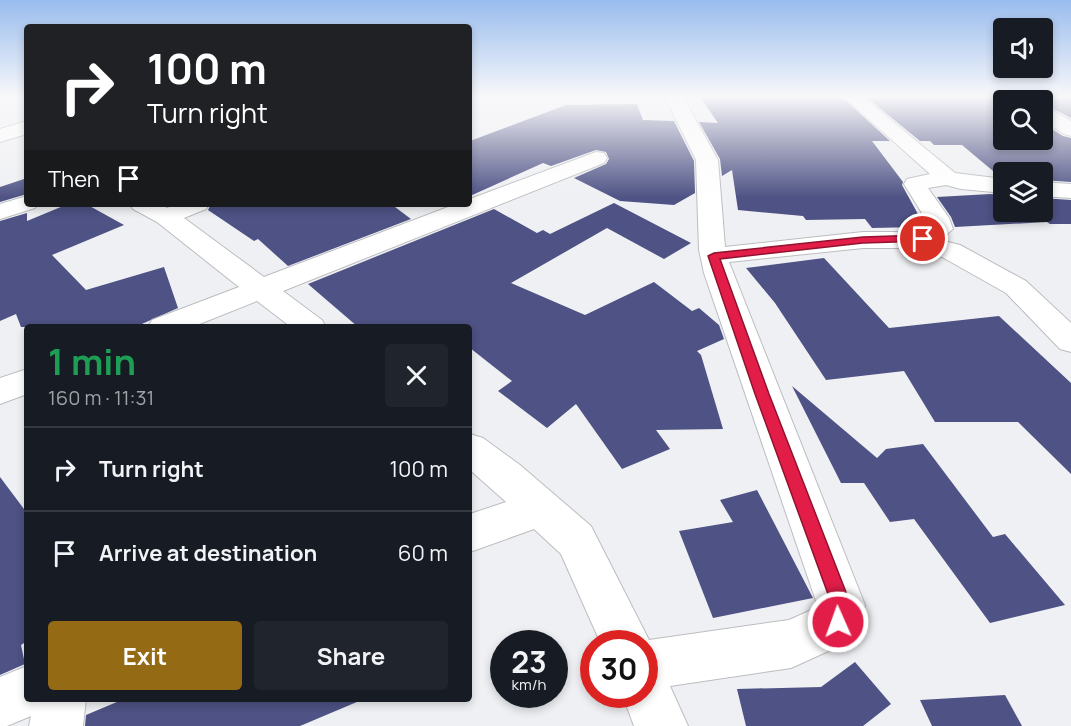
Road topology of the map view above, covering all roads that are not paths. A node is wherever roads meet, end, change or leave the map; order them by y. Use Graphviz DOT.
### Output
graph roads {
  1 [pos="691,131"];
  2 [pos="892,131"];
  3 [pos="596,158"];
  4 [pos="947,178"];
  5 [pos="993,185"];
  6 [pos="1053,190"];
  7 [pos="1071,191"];
  8 [pos="24,204"];
  9 [pos="472,206"];
  10 [pos="148,207"];
  11 [pos="190,207"];
  12 [pos="470,207"];
  13 [pos="0,212"];
  14 [pos="166,217"];
  15 [pos="946,240"];
  16 [pos="714,256"];
  17 [pos="261,288"];
  18 [pos="171,324"];
  19 [pos="307,324"];
  20 [pos="1071,341"];
  21 [pos="24,382"];
  22 [pos="0,391"];
  23 [pos="472,451"];
  24 [pos="540,508"];
  25 [pos="472,532"];
  26 [pos="619,630"];
  27 [pos="658,663"];
  28 [pos="24,693"];
  29 [pos="60,702"];
  30 [pos="0,703"];
  31 [pos="653,708"];
  32 [pos="56,726"];
  33 [pos="661,726"];
  1 -- 16 [label="street"];
  2 -- 4 [label="street"];
  3 -- 9 [label="street"];
  4 -- 5 [label="street"];
  4 -- 15 [label="street"];
  6 -- 7 [label="street"];
  8 -- 13 [label="street"];
  10 -- 14 [label="street"];
  11 -- 14 [label="street"];
  12 -- 17 [label="street"];
  14 -- 17 [label="street"];
  15 -- 16 [label="street"];
  15 -- 20 [label="street"];
  16 -- 27 [label="street"];
  17 -- 18 [label="street"];
  17 -- 19 [label="street"];
  21 -- 22 [label="street"];
  23 -- 24 [label="street"];
  24 -- 25 [label="street"];
  24 -- 26 [label="street"];
  28 -- 30 [label="street"];
  29 -- 32 [label="street"];
  31 -- 33 [label="street"];
}
